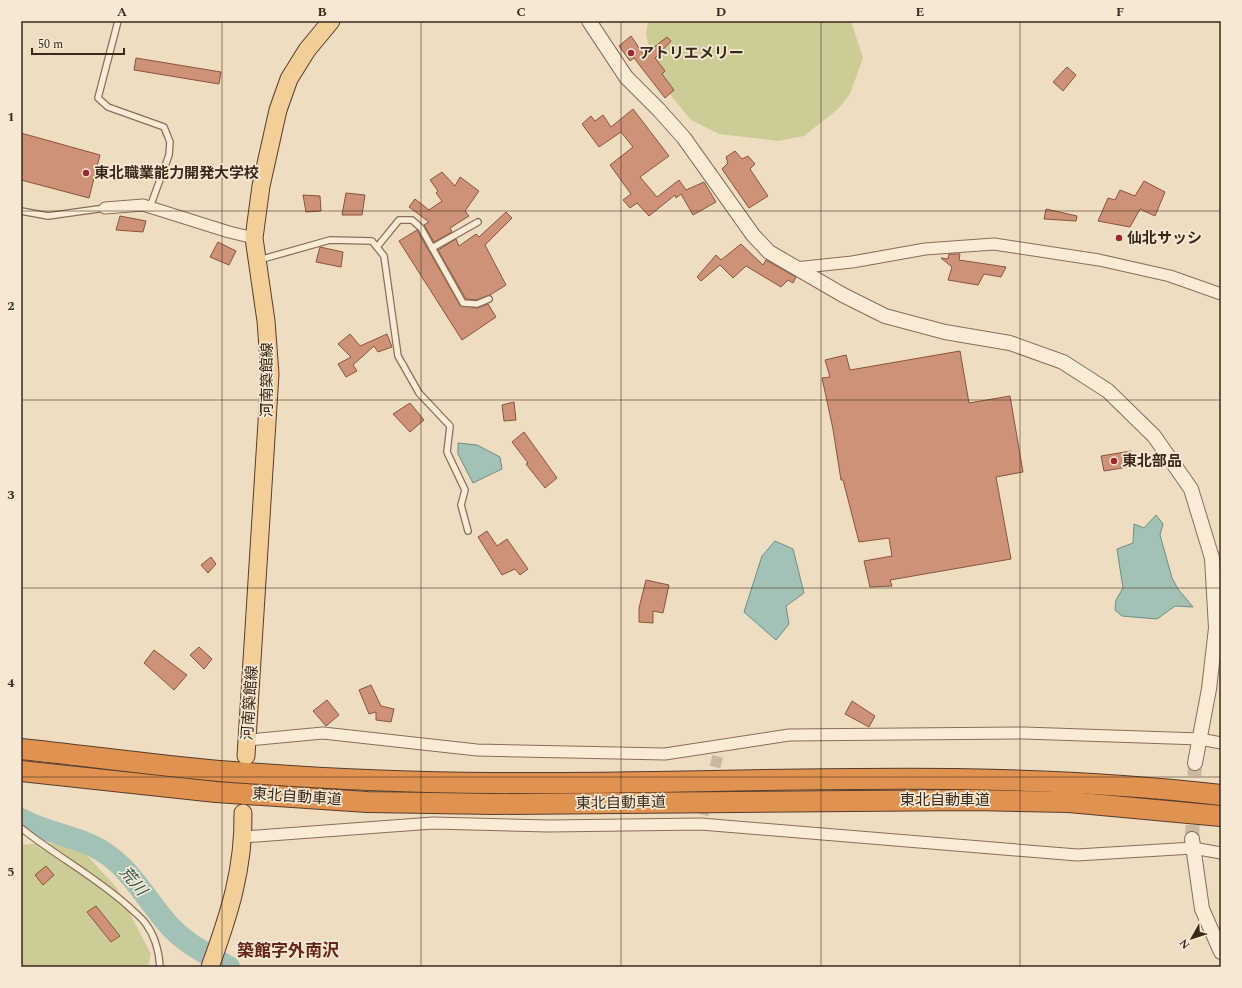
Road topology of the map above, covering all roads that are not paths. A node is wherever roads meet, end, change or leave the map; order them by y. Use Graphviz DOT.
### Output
graph roads {
  1 [pos="118,21"];
  2 [pos="331,21"];
  3 [pos="589,21"];
  4 [pos="150,207"];
  5 [pos="105,208"];
  6 [pos="21,211"];
  7 [pos="478,222"];
  8 [pos="254,238"];
  9 [pos="377,247"];
  10 [pos="432,248"];
  11 [pos="257,260"];
  12 [pos="795,268"];
  13 [pos="1221,294"];
  14 [pos="489,299"];
  15 [pos="468,530"];
  16 [pos="1200,739"];
  17 [pos="1221,742"];
  18 [pos="247,748"];
  19 [pos="21,749"];
  20 [pos="1195,763"];
  21 [pos="27,772"];
  22 [pos="1221,795"];
  23 [pos="243,813"];
  24 [pos="1221,816"];
  25 [pos="21,828"];
  26 [pos="243,837"];
  27 [pos="1192,844"];
  28 [pos="1221,853"];
  29 [pos="1221,952"];
  30 [pos="160,967"];
  31 [pos="210,967"];
  1 -- 4 [label="lane"];
  2 -- 8 [label="main road, 河南築館線"];
  3 -- 12 [label="street"];
  4 -- 5 [label="street"];
  4 -- 8 [label="street"];
  5 -- 6 [label="lane"];
  7 -- 10 [label="lane"];
  8 -- 11 [label="main road, 河南築館線"];
  9 -- 10 [label="lane"];
  9 -- 11 [label="lane"];
  9 -- 15 [label="lane"];
  10 -- 14 [label="lane"];
  11 -- 18 [label="main road, 河南築館線"];
  12 -- 13 [label="street"];
  12 -- 16 [label="street"];
  16 -- 17 [label="street"];
  16 -- 18 [label="street"];
  16 -- 20 [label="street"];
  19 -- 22 [label="highway, 東北自動車道"];
  21 -- 24 [label="highway, 東北自動車道"];
  23 -- 26 [label="main road"];
  25 -- 30 [label="lane"];
  26 -- 27 [label="street"];
  26 -- 31 [label="main road"];
  27 -- 28 [label="street"];
  27 -- 29 [label="street"];
}
